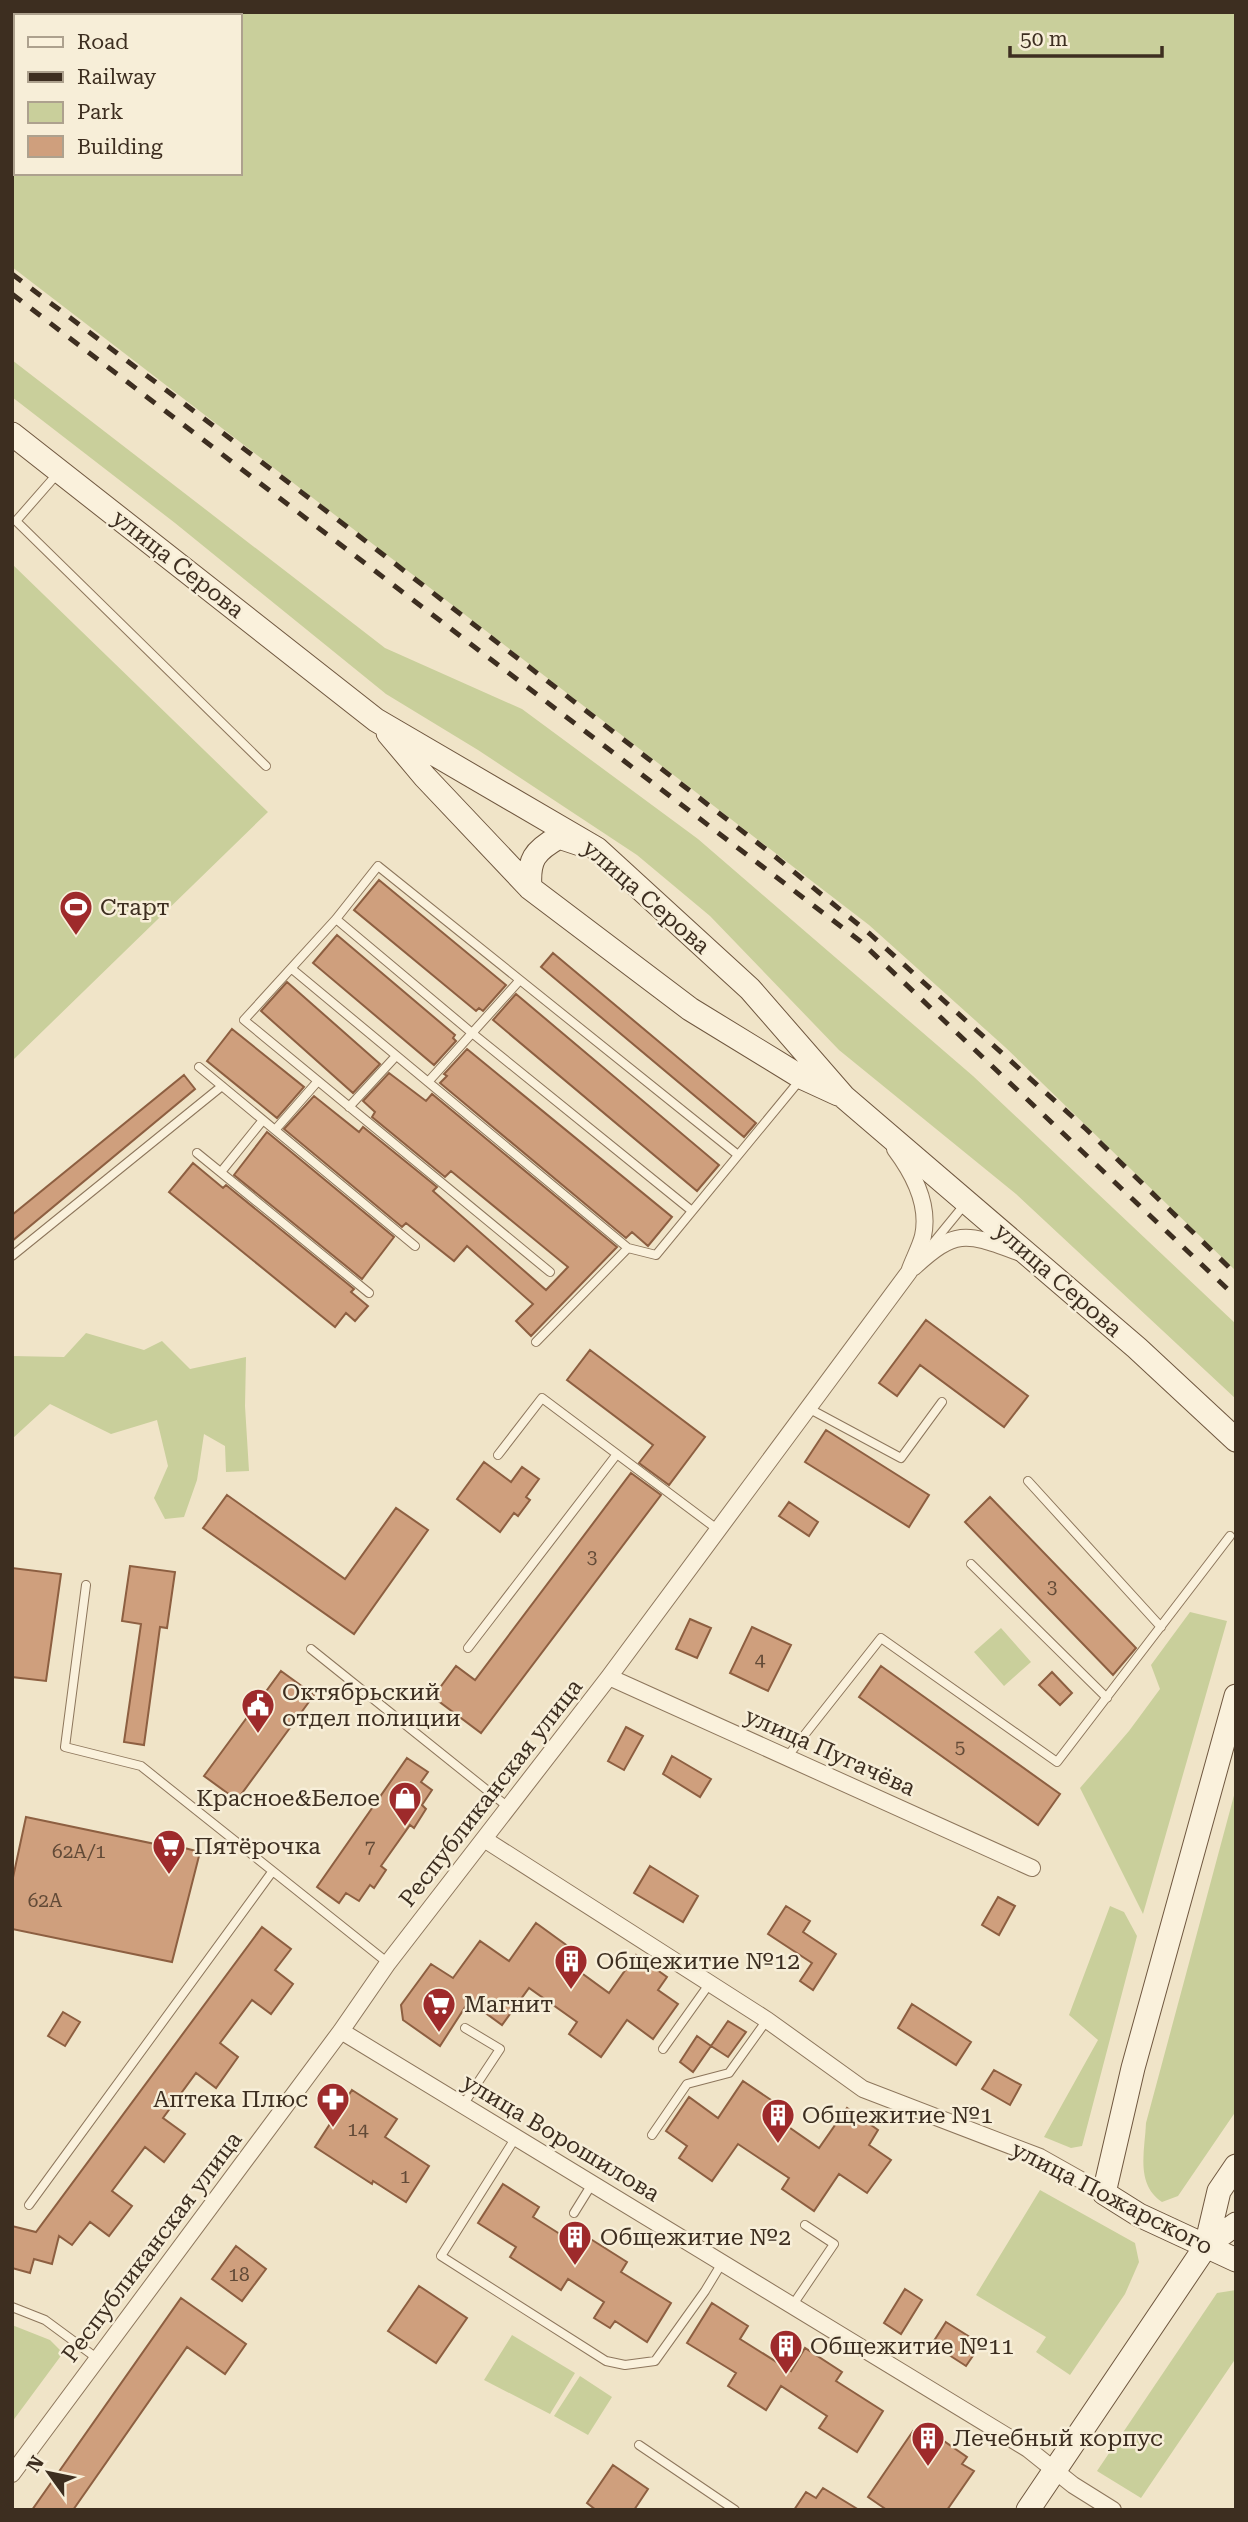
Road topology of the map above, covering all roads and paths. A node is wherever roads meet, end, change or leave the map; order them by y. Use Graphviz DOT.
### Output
graph roads {
  1 [pos="12,434"];
  2 [pos="60,471"];
  3 [pos="14,519"];
  4 [pos="376,720"];
  5 [pos="266,766"];
  6 [pos="597,849"];
  7 [pos="530,888"];
  8 [pos="337,919"];
  9 [pos="292,969"];
  10 [pos="519,981"];
  11 [pos="472,1034"];
  12 [pos="396,1056"];
  13 [pos="199,1067"];
  14 [pos="801,1077"];
  15 [pos="318,1081"];
  16 [pos="428,1082"];
  17 [pos="222,1086"];
  18 [pos="844,1097"];
  19 [pos="349,1107"];
  20 [pos="263,1120"];
  21 [pos="876,1124"];
  22 [pos="275,1130"];
  23 [pos="197,1153"];
  24 [pos="738,1154"];
  25 [pos="221,1172"];
  26 [pos="967,1202"];
  27 [pos="692,1211"];
  28 [pos="415,1245"];
  29 [pos="628,1248"];
  30 [pos="12,1256"];
  31 [pos="1030,1256"];
  32 [pos="550,1272"];
  33 [pos="909,1272"];
  34 [pos="369,1293"];
  35 [pos="536,1342"];
  36 [pos="942,1402"];
  37 [pos="808,1408"];
  38 [pos="1236,1440"];
  39 [pos="617,1454"];
  40 [pos="498,1455"];
  41 [pos="1028,1481"];
  42 [pos="717,1529"];
  43 [pos="1230,1536"];
  44 [pos="971,1564"];
  45 [pos="86,1584"];
  46 [pos="1161,1626"];
  47 [pos="468,1648"];
  48 [pos="311,1649"];
  49 [pos="609,1677"];
  50 [pos="1236,1696"];
  51 [pos="1107,1698"];
  52 [pos="787,1757"];
  53 [pos="508,1807"];
  54 [pos="484,1839"];
  55 [pos="1032,1868"];
  56 [pos="272,1872"];
  57 [pos="388,1963"];
  58 [pos="710,1983"];
  59 [pos="767,2020"];
  60 [pos="465,2028"];
  61 [pos="341,2031"];
  62 [pos="663,2049"];
  63 [pos="463,2105"];
  64 [pos="652,2135"];
  65 [pos="516,2137"];
  66 [pos="1236,2166"];
  67 [pos="592,2184"];
  68 [pos="1104,2193"];
  69 [pos="29,2205"];
  70 [pos="574,2213"];
  71 [pos="1236,2224"];
  72 [pos="805,2225"];
  73 [pos="1206,2246"];
  74 [pos="1236,2260"];
  75 [pos="722,2263"];
  76 [pos="792,2306"];
  77 [pos="12,2307"];
  78 [pos="98,2359"];
  79 [pos="639,2445"];
  80 [pos="1055,2470"];
  81 [pos="12,2474"];
  82 [pos="735,2510"];
  83 [pos="1028,2510"];
  84 [pos="1113,2510"];
  1 -- 2 [label="street, улица Серова"];
  2 -- 3 [label="lane"];
  2 -- 4 [label="street, улица Серова"];
  3 -- 5 [label="lane"];
  4 -- 6 [label="street, улица Серова"];
  4 -- 7 [label="street, улица Серова"];
  6 -- 7 [label="street"];
  6 -- 18 [label="street, улица Серова"];
  7 -- 14 [label="street, улица Серова"];
  8 -- 9 [label="lane"];
  8 -- 10 [label="lane"];
  8 -- 11 [label="lane"];
  9 -- 12 [label="lane"];
  9 -- 15 [label="lane"];
  10 -- 11 [label="lane"];
  10 -- 24 [label="lane"];
  11 -- 16 [label="lane"];
  11 -- 27 [label="lane"];
  12 -- 16 [label="lane"];
  12 -- 19 [label="lane"];
  13 -- 17 [label="lane"];
  14 -- 18 [label="street, улица Серова"];
  14 -- 24 [label="lane"];
  15 -- 19 [label="lane"];
  15 -- 22 [label="lane"];
  16 -- 29 [label="lane"];
  17 -- 20 [label="lane"];
  17 -- 30 [label="lane"];
  18 -- 21 [label="street, улица Серова"];
  19 -- 32 [label="lane"];
  20 -- 22 [label="lane"];
  20 -- 25 [label="lane"];
  21 -- 26 [label="street, улица Серова"];
  21 -- 33 [label="street, Республиканская улица"];
  22 -- 28 [label="lane"];
  23 -- 25 [label="lane"];
  24 -- 27 [label="lane"];
  25 -- 34 [label="lane"];
  26 -- 31 [label="street, улица Серова"];
  26 -- 33 [label="lane"];
  27 -- 29 [label="lane"];
  29 -- 35 [label="lane"];
  31 -- 33 [label="street"];
  31 -- 38 [label="street, улица Серова"];
  33 -- 37 [label="street, Республиканская улица"];
  36 -- 37 [label="lane"];
  37 -- 42 [label="street, Республиканская улица"];
  39 -- 40 [label="lane"];
  39 -- 42 [label="lane"];
  39 -- 47 [label="lane"];
  41 -- 46 [label="lane"];
  42 -- 49 [label="street, Республиканская улица"];
  43 -- 46 [label="lane"];
  44 -- 51 [label="lane"];
  45 -- 56 [label="lane"];
  46 -- 51 [label="lane"];
  48 -- 53 [label="lane"];
  49 -- 52 [label="street, улица Пугачёва"];
  49 -- 53 [label="street, Республиканская улица"];
  50 -- 68 [label="street"];
  51 -- 52 [label="lane"];
  52 -- 55 [label="street, улица Пугачёва"];
  53 -- 54 [label="street, Республиканская улица"];
  54 -- 57 [label="street, Республиканская улица"];
  54 -- 58 [label="street, улица Пожарского"];
  56 -- 57 [label="lane"];
  56 -- 69 [label="lane"];
  57 -- 61 [label="street, Республиканская улица"];
  58 -- 59 [label="street, улица Пожарского"];
  58 -- 62 [label="lane"];
  59 -- 64 [label="lane"];
  59 -- 68 [label="street, улица Пожарского"];
  60 -- 63 [label="lane"];
  61 -- 63 [label="street, улица Ворошилова"];
  61 -- 78 [label="street, Республиканская улица"];
  63 -- 65 [label="street, улица Ворошилова"];
  65 -- 67 [label="street, улица Ворошилова"];
  65 -- 75 [label="lane"];
  66 -- 73 [label="street"];
  67 -- 70 [label="lane"];
  67 -- 75 [label="street, улица Ворошилова"];
  68 -- 73 [label="street, улица Пожарского"];
  71 -- 73 [label="street"];
  72 -- 76 [label="lane"];
  73 -- 74 [label="street, улица Пожарского"];
  73 -- 80 [label="street"];
  75 -- 76 [label="street, улица Ворошилова"];
  76 -- 80 [label="street, улица Ворошилова"];
  77 -- 78 [label="lane"];
  78 -- 81 [label="street, Республиканская улица"];
  79 -- 82 [label="lane"];
  80 -- 83 [label="street"];
  80 -- 84 [label="street, улица Ворошилова"];
}
